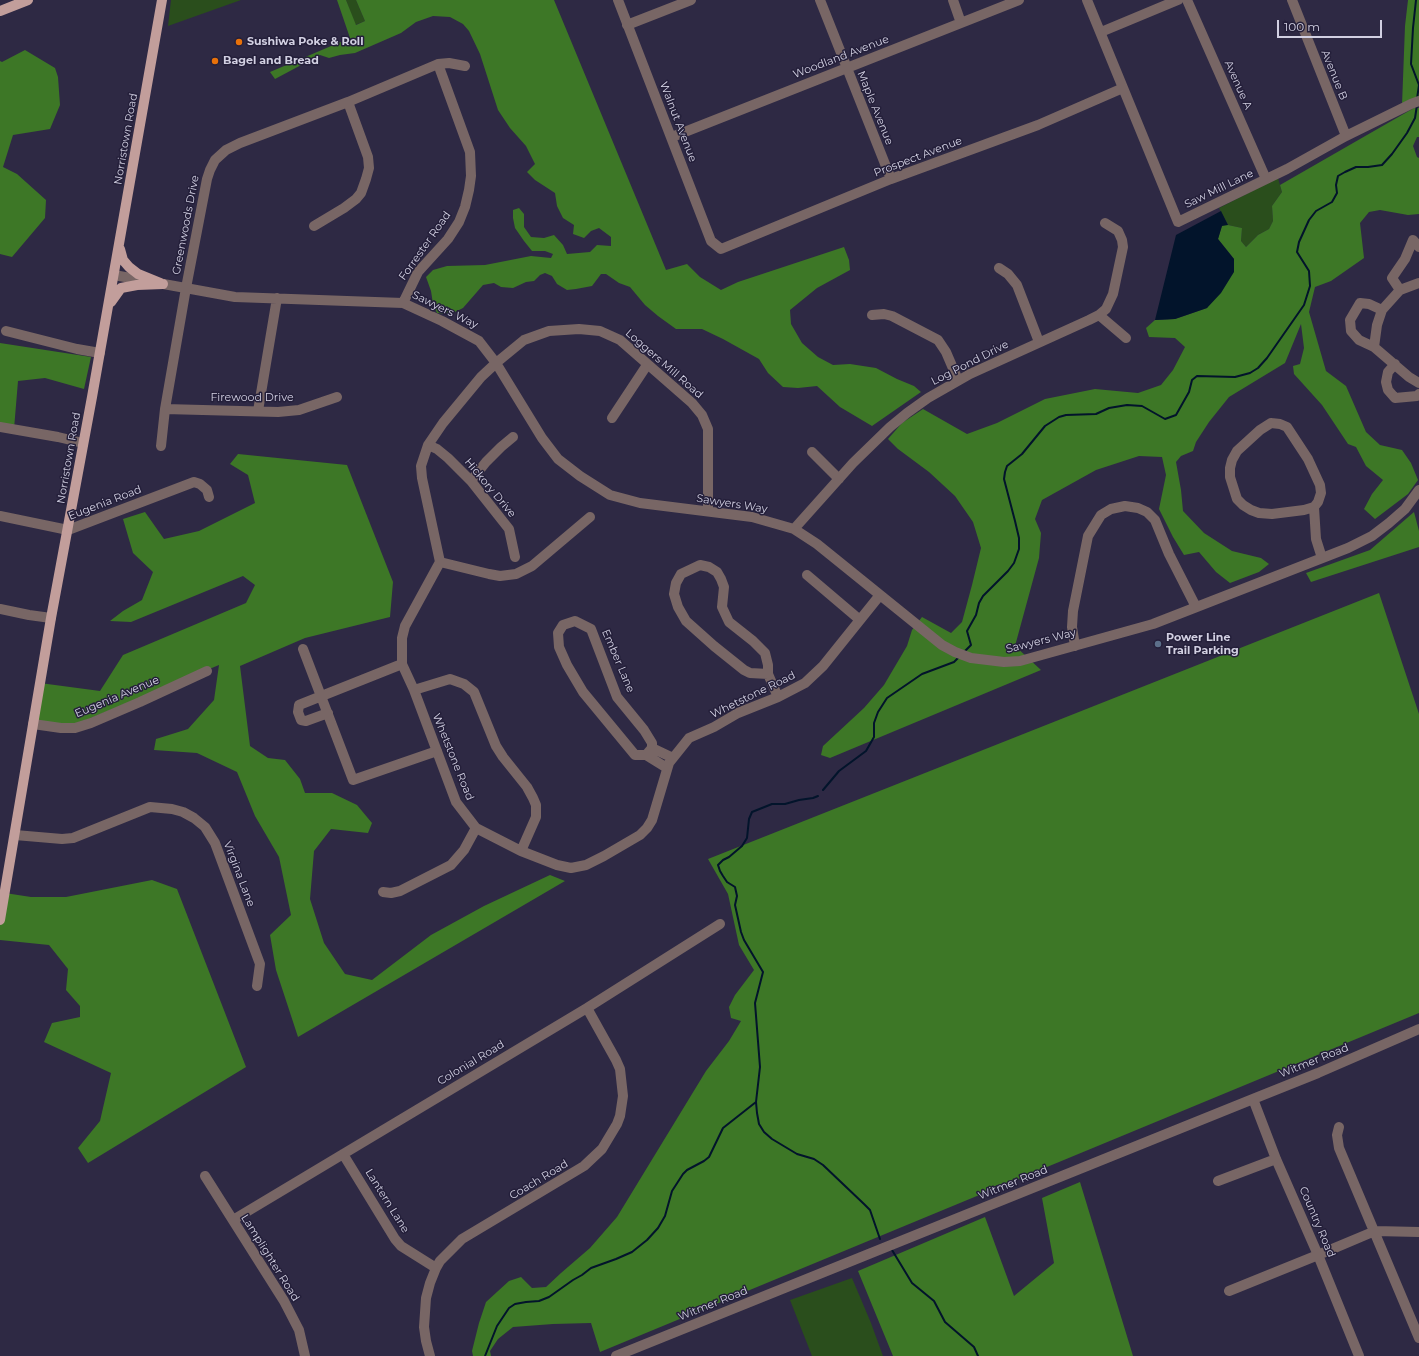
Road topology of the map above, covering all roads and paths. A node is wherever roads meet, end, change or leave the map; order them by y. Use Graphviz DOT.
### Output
graph roads {
  1 [pos="28,0"];
  2 [pos="162,0"];
  3 [pos="618,0"];
  4 [pos="691,0"];
  5 [pos="820,0"];
  6 [pos="953,0"];
  7 [pos="1019,0"];
  8 [pos="1087,0"];
  9 [pos="1178,0"];
  10 [pos="1187,0"];
  11 [pos="1292,0"];
  12 [pos="0,11"];
  13 [pos="961,23"];
  14 [pos="627,25"];
  15 [pos="1101,32"];
  16 [pos="438,64"];
  17 [pos="465,66"];
  18 [pos="846,67"];
  19 [pos="1123,88"];
  20 [pos="348,102"];
  21 [pos="1415,103"];
  22 [pos="1346,136"];
  23 [pos="672,137"];
  24 [pos="891,179"];
  25 [pos="1266,179"];
  26 [pos="1105,223"];
  27 [pos="314,226"];
  28 [pos="120,243"];
  29 [pos="1419,247"];
  30 [pos="721,249"];
  31 [pos="999,268"];
  32 [pos="114,275"];
  33 [pos="1419,283"];
  34 [pos="163,284"];
  35 [pos="186,288"];
  36 [pos="1400,290"];
  37 [pos="277,298"];
  38 [pos="403,303"];
  39 [pos="1382,310"];
  40 [pos="108,311"];
  41 [pos="872,315"];
  42 [pos="1099,315"];
  43 [pos="6,331"];
  44 [pos="1126,338"];
  45 [pos="1039,342"];
  46 [pos="1374,347"];
  47 [pos="100,353"];
  48 [pos="496,363"];
  49 [pos="1395,364"];
  50 [pos="647,365"];
  51 [pos="958,380"];
  52 [pos="1419,383"];
  53 [pos="1419,394"];
  54 [pos="338,397"];
  55 [pos="164,409"];
  56 [pos="258,411"];
  57 [pos="612,418"];
  58 [pos="0,427"];
  59 [pos="513,437"];
  60 [pos="83,443"];
  61 [pos="428,445"];
  62 [pos="161,446"];
  63 [pos="812,452"];
  64 [pos="840,479"];
  65 [pos="471,481"];
  66 [pos="1419,490"];
  67 [pos="209,497"];
  68 [pos="1314,507"];
  69 [pos="708,511"];
  70 [pos="0,516"];
  71 [pos="590,518"];
  72 [pos="794,529"];
  73 [pos="68,530"];
  74 [pos="515,557"];
  75 [pos="1322,558"];
  76 [pos="440,562"];
  77 [pos="806,575"];
  78 [pos="880,595"];
  79 [pos="1196,607"];
  80 [pos="0,609"];
  81 [pos="52,618"];
  82 [pos="860,620"];
  83 [pos="1075,646"];
  84 [pos="303,649"];
  85 [pos="402,664"];
  86 [pos="208,671"];
  87 [pos="768,674"];
  88 [pos="414,690"];
  89 [pos="321,696"];
  90 [pos="778,697"];
  91 [pos="328,713"];
  92 [pos="33,724"];
  93 [pos="436,751"];
  94 [pos="649,751"];
  95 [pos="673,758"];
  96 [pos="668,768"];
  97 [pos="476,828"];
  98 [pos="15,834"];
  99 [pos="521,850"];
  100 [pos="383,892"];
  101 [pos="0,920"];
  102 [pos="720,924"];
  103 [pos="257,986"];
  104 [pos="587,1008"];
  105 [pos="1419,1029"];
  106 [pos="1253,1098"];
  107 [pos="1339,1127"];
  108 [pos="343,1154"];
  109 [pos="1276,1159"];
  110 [pos="206,1176"];
  111 [pos="1218,1181"];
  112 [pos="233,1220"];
  113 [pos="1375,1231"];
  114 [pos="1419,1232"];
  115 [pos="1318,1255"];
  116 [pos="436,1268"];
  117 [pos="1229,1291"];
  118 [pos="1419,1338"];
  119 [pos="305,1356"];
  120 [pos="430,1356"];
  121 [pos="616,1356"];
  122 [pos="1359,1356"];
  1 -- 12 [label="main road"];
  2 -- 28 [label="main road, Norristown Road"];
  3 -- 14 [label="street, Walnut Avenue"];
  4 -- 14 [label="street"];
  5 -- 18 [label="street, Maple Avenue"];
  6 -- 13 [label="street"];
  7 -- 13 [label="street, Woodland Avenue"];
  8 -- 15 [label="street, Saw Mill Lane"];
  9 -- 15 [label="street"];
  10 -- 25 [label="street, Avenue A"];
  11 -- 22 [label="street, Avenue B"];
  13 -- 18 [label="street, Woodland Avenue"];
  14 -- 23 [label="street, Walnut Avenue"];
  15 -- 19 [label="street, Saw Mill Lane"];
  16 -- 17 [label="street, Greenwoods Drive"];
  16 -- 20 [label="street, Greenwoods Drive"];
  16 -- 38 [label="street, Forrester Road"];
  18 -- 23 [label="street, Woodland Avenue"];
  18 -- 24 [label="street, Maple Avenue"];
  19 -- 24 [label="street, Prospect Avenue"];
  19 -- 25 [label="street, Saw Mill Lane"];
  20 -- 27 [label="street"];
  20 -- 35 [label="street, Greenwoods Drive"];
  21 -- 22 [label="street, Saw Mill Lane"];
  22 -- 25 [label="street, Saw Mill Lane"];
  23 -- 30 [label="street, Walnut Avenue"];
  24 -- 30 [label="street, Prospect Avenue"];
  26 -- 42 [label="street, Log Pond Drive"];
  28 -- 32 [label="main road, Norristown Road"];
  28 -- 34 [label="main road"];
  29 -- 36 [label="street"];
  31 -- 45 [label="street"];
  32 -- 34 [label="street, Sawyers Way"];
  32 -- 40 [label="main road, Norristown Road"];
  33 -- 36 [label="street"];
  34 -- 35 [label="street, Sawyers Way"];
  34 -- 40 [label="main road"];
  35 -- 37 [label="street, Sawyers Way"];
  35 -- 55 [label="street, Greenwoods Drive"];
  36 -- 39 [label="street"];
  37 -- 38 [label="street, Sawyers Way"];
  37 -- 56 [label="street"];
  38 -- 48 [label="street, Sawyers Way"];
  39 -- 46 [label="street"];
  39 -- 46 [label="street"];
  40 -- 47 [label="main road, Norristown Road"];
  41 -- 51 [label="street"];
  42 -- 44 [label="street"];
  42 -- 45 [label="street, Log Pond Drive"];
  43 -- 47 [label="street"];
  45 -- 51 [label="street, Log Pond Drive"];
  46 -- 49 [label="street"];
  47 -- 60 [label="main road, Norristown Road"];
  48 -- 50 [label="street, Loggers Mill Road"];
  48 -- 61 [label="street"];
  48 -- 69 [label="street, Sawyers Way"];
  49 -- 52 [label="street"];
  49 -- 53 [label="street"];
  50 -- 57 [label="street"];
  50 -- 69 [label="street, Loggers Mill Road"];
  51 -- 64 [label="street, Log Pond Drive"];
  54 -- 56 [label="street, Firewood Drive"];
  55 -- 56 [label="street, Firewood Drive"];
  55 -- 62 [label="street, Greenwoods Drive"];
  58 -- 60 [label="street"];
  59 -- 65 [label="street"];
  60 -- 73 [label="main road, Norristown Road"];
  61 -- 65 [label="street, Hickory Drive"];
  61 -- 76 [label="street"];
  63 -- 64 [label="street"];
  64 -- 72 [label="street, Log Pond Drive"];
  65 -- 74 [label="street, Hickory Drive"];
  66 -- 75 [label="street, Sawyers Way"];
  67 -- 73 [label="street, Eugenia Road"];
  68 -- 68 [label="street"];
  68 -- 75 [label="street"];
  69 -- 72 [label="street, Sawyers Way"];
  70 -- 73 [label="street, Eugenia Road"];
  71 -- 76 [label="street"];
  72 -- 78 [label="street, Sawyers Way"];
  73 -- 81 [label="main road, Norristown Road"];
  75 -- 79 [label="street, Sawyers Way"];
  76 -- 85 [label="street, Whetstone Road"];
  77 -- 82 [label="street"];
  78 -- 82 [label="street, Whetstone Road"];
  78 -- 83 [label="street, Sawyers Way"];
  79 -- 83 [label="street, Sawyers Way"];
  79 -- 83 [label="street"];
  80 -- 81 [label="street"];
  81 -- 92 [label="main road, Norristown Road"];
  82 -- 90 [label="street, Whetstone Road"];
  84 -- 89 [label="street"];
  85 -- 88 [label="street, Whetstone Road"];
  85 -- 89 [label="street"];
  86 -- 92 [label="street, Eugenia Avenue"];
  87 -- 87 [label="street"];
  87 -- 90 [label="street"];
  88 -- 93 [label="street, Whetstone Road"];
  88 -- 99 [label="street"];
  89 -- 91 [label="street"];
  89 -- 91 [label="street"];
  90 -- 95 [label="street, Whetstone Road"];
  91 -- 93 [label="street"];
  92 -- 98 [label="main road, Norristown Road"];
  93 -- 97 [label="street, Whetstone Road"];
  94 -- 94 [label="street, Ember Lane"];
  94 -- 95 [label="street, Ember Lane"];
  94 -- 96 [label="street, Ember Lane"];
  95 -- 96 [label="street, Whetstone Road"];
  96 -- 99 [label="street, Whetstone Road"];
  97 -- 99 [label="street, Whetstone Road"];
  97 -- 100 [label="street"];
  98 -- 101 [label="main road, Norristown Road"];
  98 -- 103 [label="street, Virgina Lane"];
  102 -- 104 [label="street, Colonial Road"];
  104 -- 108 [label="street, Colonial Road"];
  104 -- 116 [label="street, Coach Road"];
  105 -- 106 [label="street, Witmer Road"];
  106 -- 109 [label="street, Country Road"];
  106 -- 121 [label="street, Witmer Road"];
  107 -- 113 [label="street"];
  108 -- 112 [label="street, Colonial Road"];
  108 -- 116 [label="street, Lantern Lane"];
  109 -- 111 [label="street"];
  109 -- 115 [label="street, Country Road"];
  110 -- 112 [label="street, Lamplighter Road"];
  112 -- 119 [label="street, Lamplighter Road"];
  113 -- 114 [label="street"];
  113 -- 115 [label="street"];
  113 -- 118 [label="street"];
  115 -- 117 [label="street"];
  115 -- 122 [label="street, Country Road"];
  116 -- 120 [label="street, Coach Road"];
}
